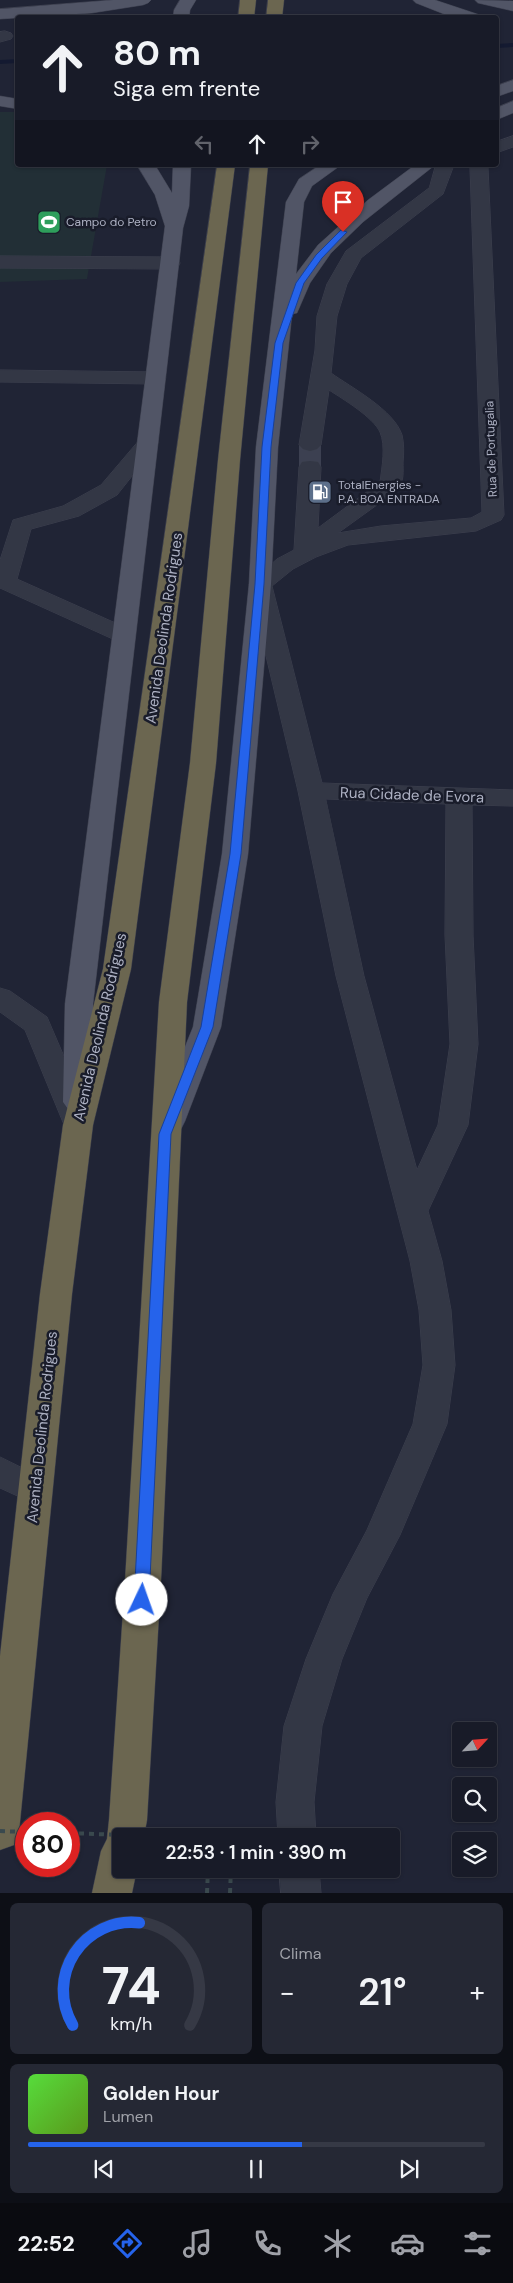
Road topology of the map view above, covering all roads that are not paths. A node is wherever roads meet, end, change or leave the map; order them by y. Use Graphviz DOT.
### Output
graph roads {
  1 [pos="87,0"];
  2 [pos="143,0"];
  3 [pos="188,0"];
  4 [pos="248,0"];
  5 [pos="276,0"];
  6 [pos="409,0"];
  7 [pos="421,0"];
  8 [pos="483,0"];
  9 [pos="0,13"];
  10 [pos="181,15"];
  11 [pos="246,15"];
  12 [pos="274,15"];
  13 [pos="420,15"];
  14 [pos="463,15"];
  15 [pos="511,16"];
  16 [pos="513,85"];
  17 [pos="499,91"];
  18 [pos="0,92"];
  19 [pos="15,92"];
  20 [pos="0,101"];
  21 [pos="15,104"];
  22 [pos="513,106"];
  23 [pos="499,113"];
  24 [pos="513,140"];
  25 [pos="499,147"];
  26 [pos="147,167"];
  27 [pos="182,167"];
  28 [pos="226,167"];
  29 [pos="259,167"];
  30 [pos="329,167"];
  31 [pos="423,167"];
  32 [pos="444,167"];
  33 [pos="480,167"];
  34 [pos="174,228"];
  35 [pos="0,262"];
  36 [pos="171,263"];
  37 [pos="279,343"];
  38 [pos="321,375"];
  39 [pos="0,376"];
  40 [pos="156,378"];
  41 [pos="148,442"];
  42 [pos="310,445"];
  43 [pos="310,468"];
  44 [pos="305,550"];
  45 [pos="260,584"];
  46 [pos="123,634"];
  47 [pos="311,791"];
  48 [pos="459,797"];
  49 [pos="513,798"];
  50 [pos="0,998"];
  51 [pos="78,1125"];
  52 [pos="165,1134"];
  53 [pos="412,1210"];
  54 [pos="0,1471"];
  55 [pos="35,1490"];
  56 [pos="126,1828"];
  57 [pos="297,1828"];
  58 [pos="0,1831"];
  59 [pos="115,1878"];
  60 [pos="300,1878"];
  61 [pos="112,1893"];
  62 [pos="301,1893"];
  1 -- 9 [label="main road"];
  2 -- 9 [label="main road"];
  3 -- 10 [label="main road"];
  4 -- 11 [label="highway"];
  5 -- 12 [label="highway"];
  6 -- 13 [label="main road"];
  7 -- 14 [label="main road"];
  8 -- 15 [label="main road"];
  16 -- 17 [label="main road"];
  18 -- 19 [label="main road"];
  20 -- 21 [label="main road"];
  22 -- 23 [label="main road"];
  24 -- 25 [label="street"];
  26 -- 34 [label="main road"];
  27 -- 34 [label="main road"];
  28 -- 51 [label="highway, Avenida Deolinda Rodrigues"];
  29 -- 52 [label="highway"];
  30 -- 37 [label="main road"];
  31 -- 37 [label="main road"];
  32 -- 38 [label="street"];
  33 -- 44 [label="street, Rua de Portugalia"];
  34 -- 36 [label="main road"];
  35 -- 36 [label="street"];
  36 -- 40 [label="main road"];
  37 -- 45 [label="main road"];
  38 -- 42 [label="street"];
  38 -- 44 [label="street"];
  39 -- 40 [label="street"];
  40 -- 41 [label="main road"];
  41 -- 46 [label="main road"];
  41 -- 46 [label="street"];
  43 -- 44 [label="street"];
  44 -- 45 [label="street, Rua de Portugalia"];
  45 -- 47 [label="street"];
  45 -- 52 [label="main road"];
  46 -- 51 [label="main road"];
  47 -- 48 [label="street, Rua Cidade de Evora"];
  47 -- 53 [label="street"];
  48 -- 49 [label="street, Rua Cidade de Evora"];
  48 -- 53 [label="street"];
  50 -- 51 [label="street"];
  51 -- 55 [label="highway, Avenida Deolinda Rodrigues"];
  52 -- 56 [label="highway"];
  53 -- 57 [label="street"];
  54 -- 55 [label="street"];
  55 -- 58 [label="highway, Avenida Deolinda Rodrigues"];
  59 -- 61 [label="highway"];
  60 -- 62 [label="street"];
}
